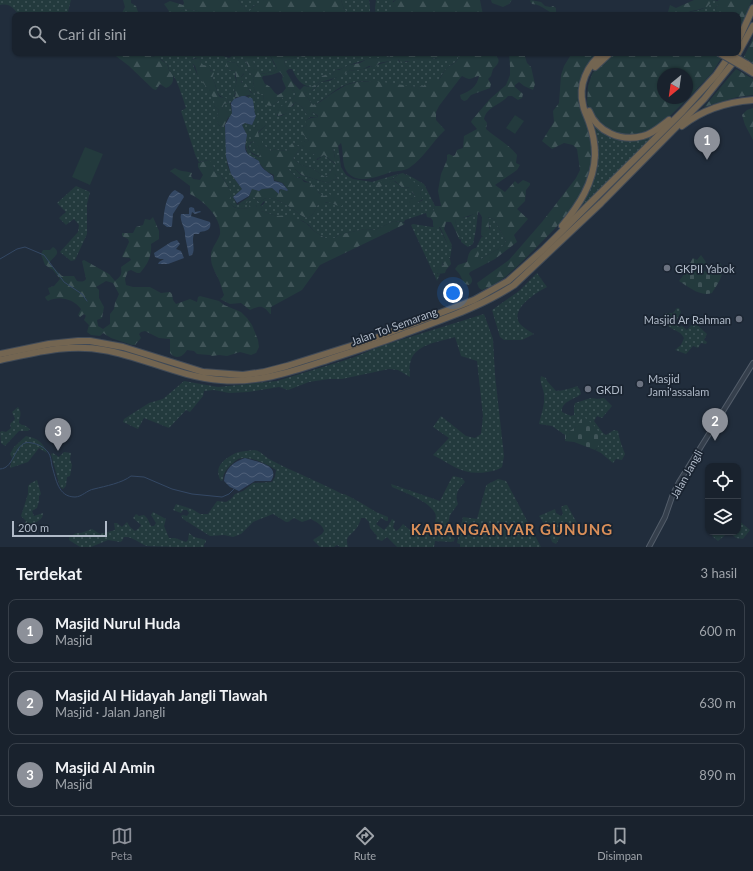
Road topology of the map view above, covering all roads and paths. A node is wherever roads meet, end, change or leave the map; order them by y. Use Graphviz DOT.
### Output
graph roads {
  1 [pos="753,8"];
  2 [pos="753,26"];
  3 [pos="741,34"];
  4 [pos="741,49"];
  5 [pos="600,56"];
  6 [pos="606,56"];
  7 [pos="725,56"];
  8 [pos="728,56"];
  9 [pos="734,56"];
  10 [pos="737,56"];
  11 [pos="746,66"];
  12 [pos="753,68"];
  13 [pos="753,73"];
  14 [pos="753,100"];
  15 [pos="683,111"];
  16 [pos="650,153"];
  17 [pos="544,249"];
  18 [pos="0,354"];
  19 [pos="0,360"];
  20 [pos="753,363"];
  21 [pos="649,547"];
  1 -- 3 [label="highway"];
  2 -- 4 [label="highway, Jalan Tol Semarang"];
  5 -- 17 [label="highway"];
  6 -- 15 [label="highway"];
  7 -- 11 [label="highway, bridge"];
  8 -- 15 [label="highway, Jalan Tol Semarang"];
  9 -- 11 [label="highway, bridge"];
  10 -- 16 [label="highway, Jalan Tol Semarang"];
  11 -- 12 [label="highway"];
  11 -- 13 [label="highway"];
  14 -- 16 [label="highway"];
  15 -- 17 [label="highway, Jalan Tol Semarang"];
  16 -- 19 [label="highway, Jalan Tol Semarang"];
  17 -- 18 [label="highway, Jalan Tol Semarang"];
  20 -- 21 [label="street, Jalan Jangli"];
}
